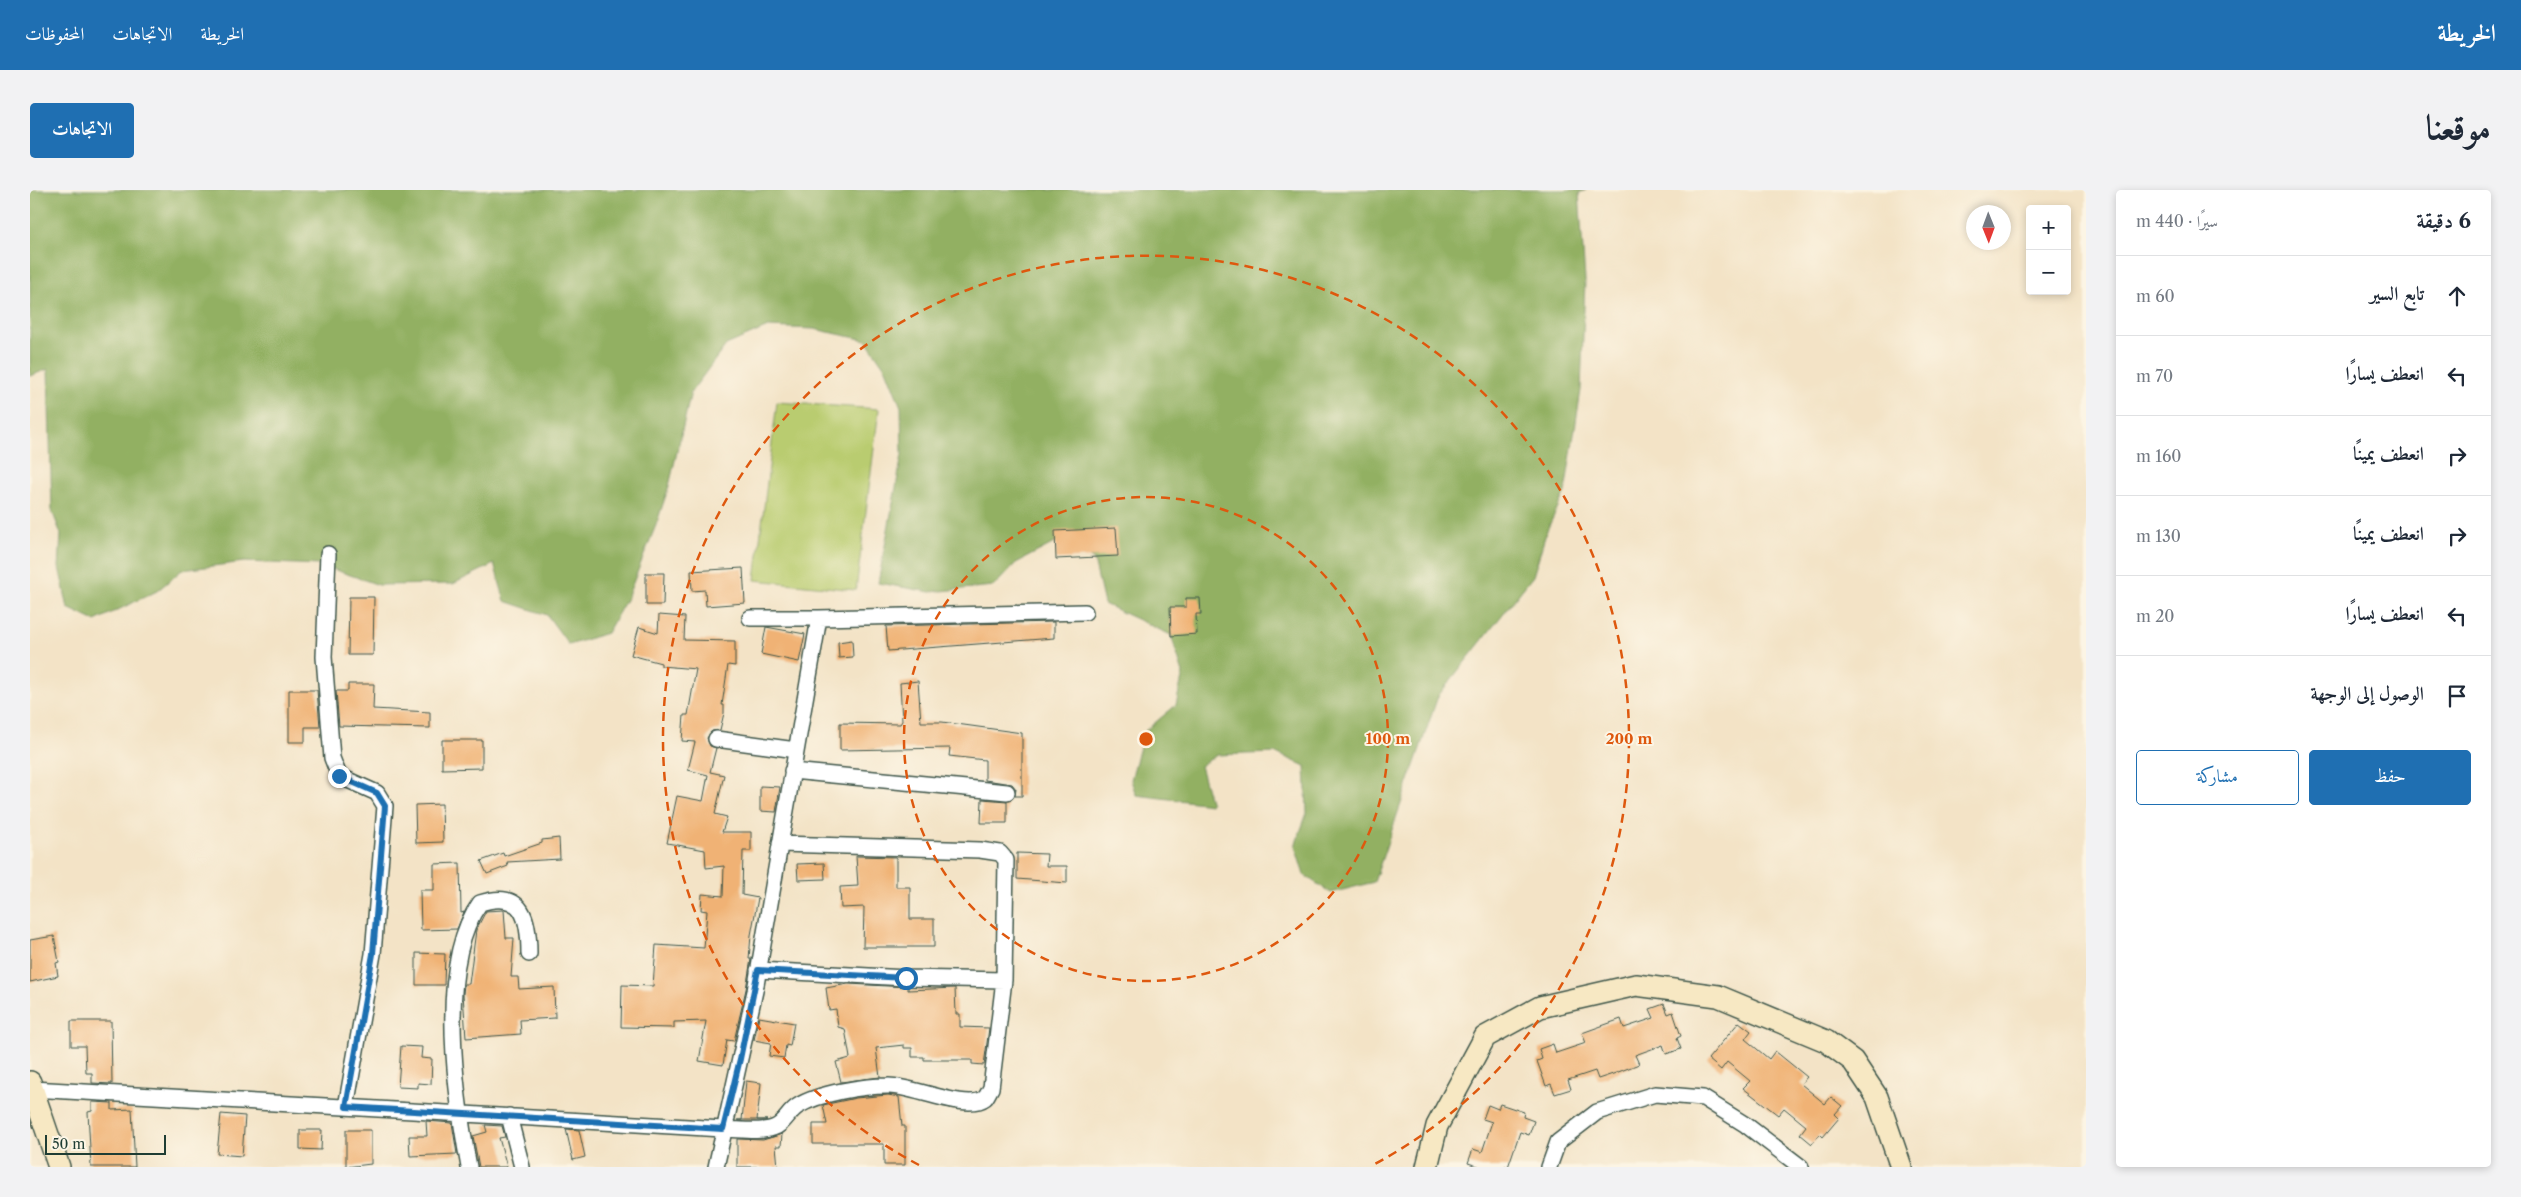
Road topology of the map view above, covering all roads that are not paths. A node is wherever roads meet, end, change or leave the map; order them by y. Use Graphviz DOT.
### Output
graph roads {
  1 [pos="328,554"];
  2 [pos="1085,612"];
  3 [pos="750,618"];
  4 [pos="819,618"];
  5 [pos="716,739"];
  6 [pos="796,750"];
  7 [pos="792,771"];
  8 [pos="1007,792"];
  9 [pos="780,844"];
  10 [pos="529,954"];
  11 [pos="758,970"];
  12 [pos="1004,980"];
  13 [pos="31,1086"];
  14 [pos="346,1107"];
  15 [pos="458,1113"];
  16 [pos="509,1116"];
  17 [pos="723,1129"];
  18 [pos="59,1167"];
  19 [pos="469,1167"];
  20 [pos="522,1167"];
  21 [pos="716,1167"];
  22 [pos="1427,1167"];
  23 [pos="1550,1167"];
  24 [pos="1801,1167"];
  25 [pos="1901,1167"];
  1 -- 14 [label="street"];
  2 -- 4 [label="street"];
  3 -- 4 [label="street"];
  4 -- 6 [label="street"];
  5 -- 6 [label="street"];
  6 -- 7 [label="street"];
  7 -- 8 [label="street"];
  7 -- 9 [label="street"];
  9 -- 11 [label="street"];
  9 -- 12 [label="street"];
  10 -- 15 [label="street"];
  11 -- 12 [label="street"];
  11 -- 17 [label="street"];
  12 -- 17 [label="street"];
  13 -- 14 [label="street"];
  13 -- 18 [label="street"];
  14 -- 15 [label="street"];
  15 -- 16 [label="street"];
  15 -- 19 [label="street"];
  16 -- 17 [label="street"];
  16 -- 20 [label="street"];
  17 -- 21 [label="street"];
  22 -- 25 [label="street"];
  23 -- 24 [label="street"];
}
